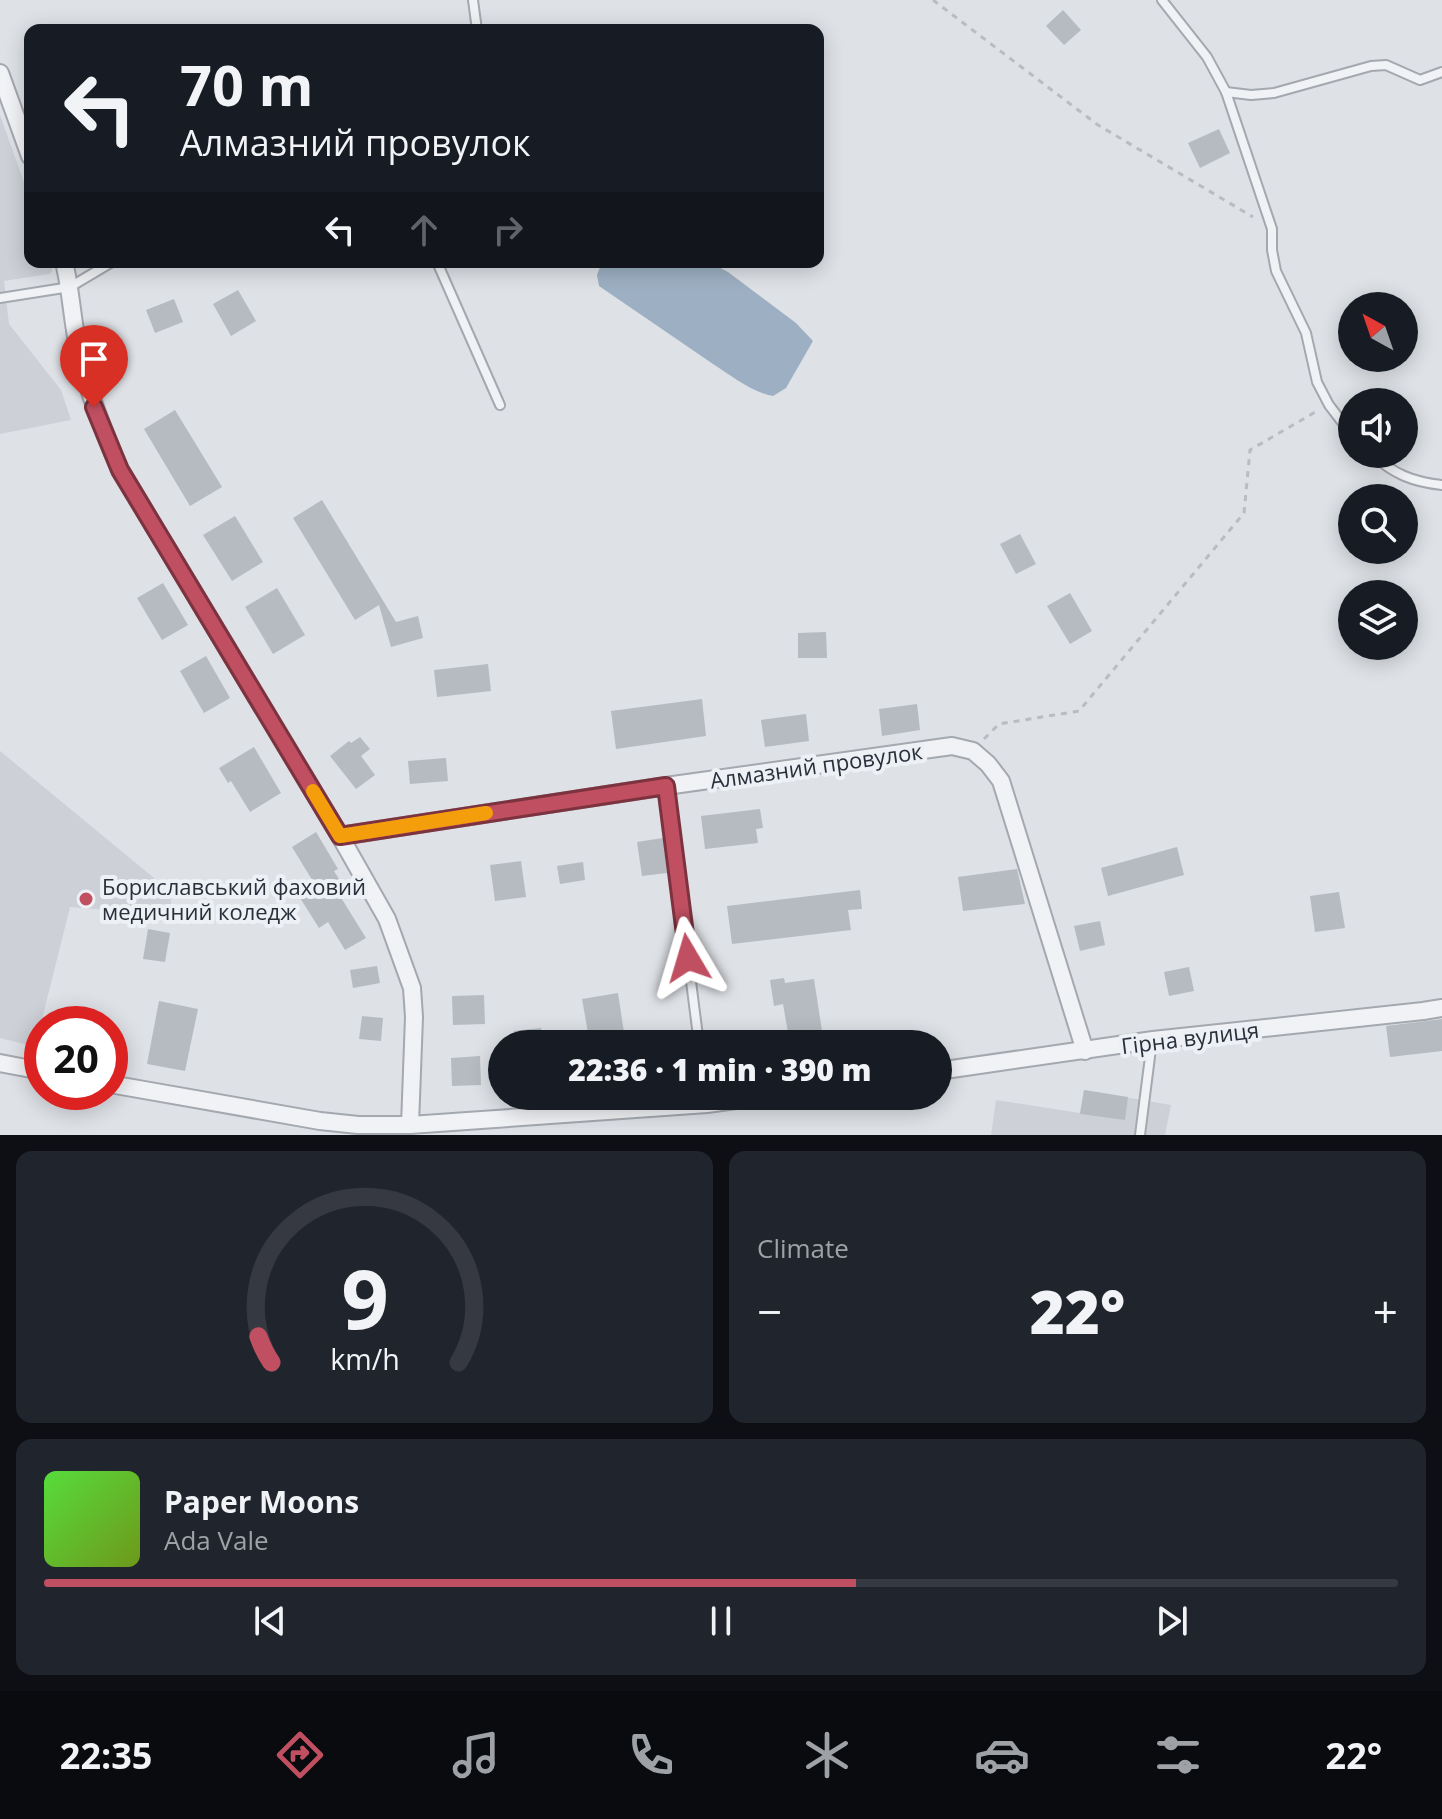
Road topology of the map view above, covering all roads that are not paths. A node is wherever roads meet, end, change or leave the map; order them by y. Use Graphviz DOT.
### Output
graph roads {
  1 [pos="473,0"];
  2 [pos="1162,0"];
  3 [pos="476,24"];
  4 [pos="1442,72"];
  5 [pos="0,73"];
  6 [pos="1226,92"];
  7 [pos="24,139"];
  8 [pos="65,268"];
  9 [pos="102,268"];
  10 [pos="440,268"];
  11 [pos="70,287"];
  12 [pos="0,298"];
  13 [pos="500,405"];
  14 [pos="1338,417"];
  15 [pos="1391,468"];
  16 [pos="1442,485"];
  17 [pos="666,786"];
  18 [pos="340,836"];
  19 [pos="1442,1008"];
  20 [pos="697,1030"];
  21 [pos="1153,1040"];
  22 [pos="1085,1051"];
  23 [pos="0,1063"];
  24 [pos="24,1068"];
  25 [pos="952,1069"];
  26 [pos="128,1088"];
  27 [pos="607,1110"];
  28 [pos="318,1128"];
  29 [pos="410,1130"];
  30 [pos="1140,1135"];
  1 -- 3 [label="lane"];
  2 -- 6 [label="lane"];
  4 -- 6 [label="lane"];
  5 -- 7 [label="street"];
  6 -- 14 [label="lane"];
  8 -- 11 [label="street"];
  9 -- 11 [label="lane"];
  10 -- 13 [label="lane"];
  11 -- 12 [label="lane"];
  11 -- 18 [label="street"];
  15 -- 16 [label="lane"];
  17 -- 18 [label="street, Алмазний провулок"];
  17 -- 20 [label="lane"];
  17 -- 22 [label="street, Алмазний провулок"];
  18 -- 29 [label="street"];
  19 -- 21 [label="street, Гірна вулиця"];
  21 -- 22 [label="street, Гірна вулиця"];
  21 -- 30 [label="lane"];
  22 -- 25 [label="street, Гірна вулиця"];
  23 -- 24 [label="street"];
  26 -- 28 [label="street"];
  27 -- 29 [label="street"];
  28 -- 29 [label="street"];
}
